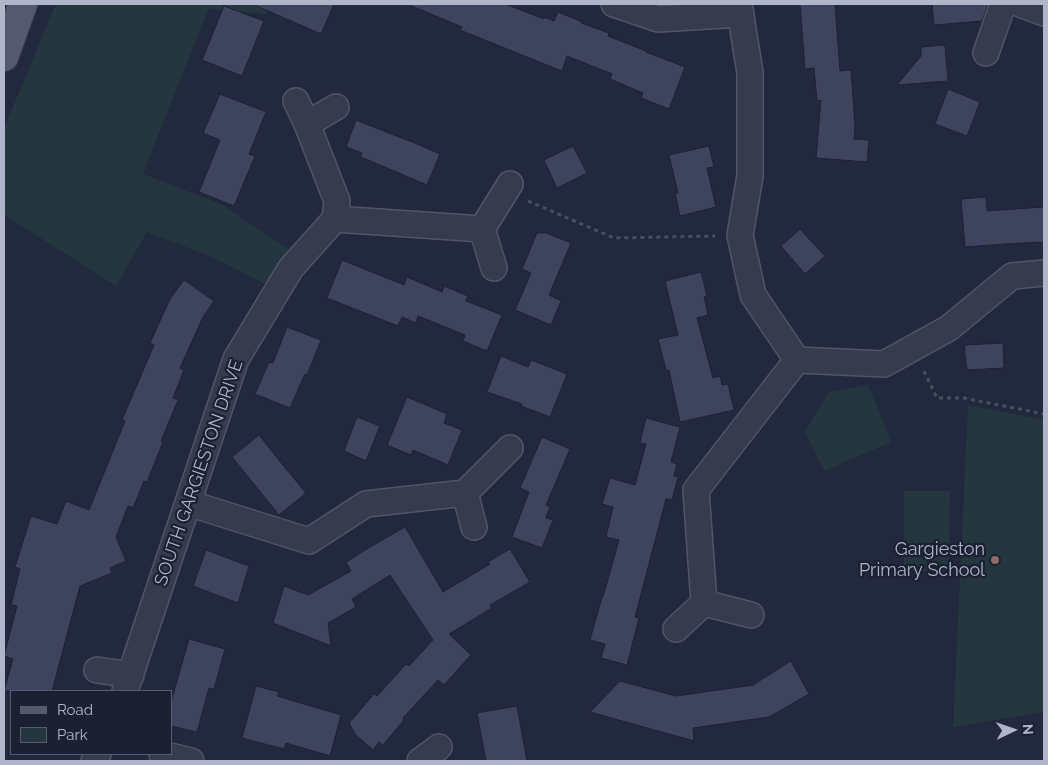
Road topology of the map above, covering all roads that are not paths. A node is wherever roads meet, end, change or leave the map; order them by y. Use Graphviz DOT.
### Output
graph roads {
  1 [pos="23,4"];
  2 [pos="614,4"];
  3 [pos="1003,4"];
  4 [pos="1020,4"];
  5 [pos="740,9"];
  6 [pos="1044,14"];
  7 [pos="986,53"];
  8 [pos="4,57"];
  9 [pos="296,101"];
  10 [pos="336,107"];
  11 [pos="307,124"];
  12 [pos="507,190"];
  13 [pos="335,219"];
  14 [pos="482,229"];
  15 [pos="494,268"];
  16 [pos="1044,273"];
  17 [pos="797,360"];
  18 [pos="510,448"];
  19 [pos="465,493"];
  20 [pos="188,503"];
  21 [pos="474,527"];
  22 [pos="704,603"];
  23 [pos="751,614"];
  24 [pos="676,629"];
  25 [pos="97,670"];
  26 [pos="128,683"];
  27 [pos="166,755"];
  28 [pos="191,761"];
  1 -- 8 [label="main road"];
  2 -- 5 [label="street"];
  3 -- 7 [label="street"];
  4 -- 6 [label="street"];
  5 -- 17 [label="street"];
  9 -- 11 [label="street"];
  10 -- 11 [label="street"];
  11 -- 13 [label="street"];
  12 -- 14 [label="street"];
  13 -- 14 [label="street"];
  13 -- 20 [label="street, SOUTH GARGIESTON DRIVE"];
  14 -- 15 [label="street"];
  16 -- 17 [label="street"];
  17 -- 22 [label="street"];
  18 -- 19 [label="street"];
  19 -- 20 [label="street"];
  19 -- 21 [label="street"];
  20 -- 26 [label="street, SOUTH GARGIESTON DRIVE"];
  22 -- 23 [label="street"];
  22 -- 24 [label="street"];
  25 -- 26 [label="street, SOUTH GARGIESTON DRIVE"];
  27 -- 28 [label="street"];
}
